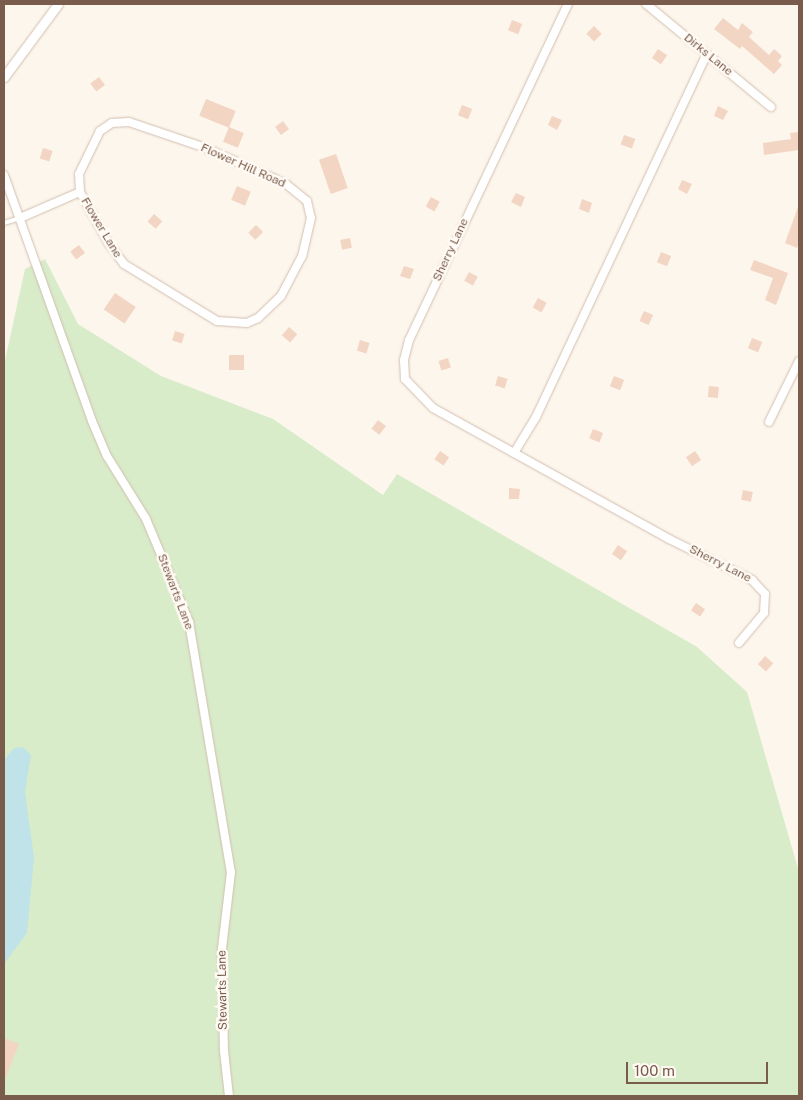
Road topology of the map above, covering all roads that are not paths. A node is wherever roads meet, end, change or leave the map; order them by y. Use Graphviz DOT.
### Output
graph roads {
  1 [pos="58,4"];
  2 [pos="568,4"];
  3 [pos="648,4"];
  4 [pos="707,54"];
  5 [pos="4,77"];
  6 [pos="771,107"];
  7 [pos="130,122"];
  8 [pos="4,175"];
  9 [pos="80,192"];
  10 [pos="20,218"];
  11 [pos="4,223"];
  12 [pos="147,281"];
  13 [pos="799,361"];
  14 [pos="769,422"];
  15 [pos="514,453"];
  16 [pos="739,643"];
  17 [pos="229,1096"];
  1 -- 5 [label="street"];
  2 -- 15 [label="street, Sherry Lane"];
  3 -- 4 [label="street, Dirks Lane"];
  4 -- 6 [label="street, Dirks Lane"];
  4 -- 15 [label="street"];
  7 -- 9 [label="street, Flower Lane"];
  7 -- 12 [label="street, Flower Hill Road"];
  8 -- 10 [label="street, Stewarts Lane"];
  9 -- 10 [label="street, Flower Lane"];
  9 -- 12 [label="street, Flower Lane"];
  10 -- 11 [label="lane"];
  10 -- 17 [label="street, Stewarts Lane"];
  13 -- 14 [label="street"];
  15 -- 16 [label="street, Sherry Lane"];
}
